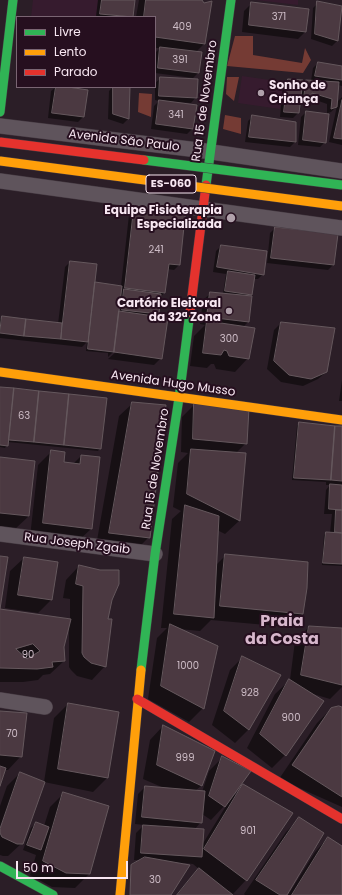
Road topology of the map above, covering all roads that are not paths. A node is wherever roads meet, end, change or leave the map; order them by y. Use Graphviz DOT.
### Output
graph roads {
  1 [pos="13,0"];
  2 [pos="231,0"];
  3 [pos="0,112"];
  4 [pos="0,126"];
  5 [pos="0,142"];
  6 [pos="209,157"];
  7 [pos="0,161"];
  8 [pos="342,171"];
  9 [pos="0,181"];
  10 [pos="342,185"];
  11 [pos="342,206"];
  12 [pos="204,209"];
  13 [pos="342,228"];
  14 [pos="0,372"];
  15 [pos="179,398"];
  16 [pos="342,420"];
  17 [pos="0,534"];
  18 [pos="155,554"];
  19 [pos="137,699"];
  20 [pos="0,700"];
  21 [pos="45,707"];
  22 [pos="342,819"];
  23 [pos="0,866"];
  24 [pos="53,895"];
  25 [pos="120,895"];
  1 -- 3 [label="main road"];
  2 -- 6 [label="main road, Rua 15 de Novembro"];
  4 -- 6 [label="street, Avenida São Paulo"];
  5 -- 10 [label="main road, ES-060, bridge"];
  6 -- 8 [label="street, Avenida São Paulo"];
  6 -- 12 [label="main road, Rua 15 de Novembro"];
  7 -- 11 [label="main road, ES-060, bridge"];
  9 -- 12 [label="street"];
  12 -- 13 [label="street"];
  12 -- 15 [label="main road, Rua 15 de Novembro"];
  14 -- 15 [label="main road, Avenida Hugo Musso"];
  15 -- 16 [label="main road, Avenida Hugo Musso"];
  15 -- 18 [label="main road, Rua 15 de Novembro"];
  17 -- 18 [label="street, Rua Joseph Zgaib"];
  18 -- 19 [label="main road, Rua 15 de Novembro"];
  19 -- 22 [label="main road"];
  19 -- 25 [label="main road, Rua 15 de Novembro"];
  20 -- 21 [label="street"];
  23 -- 24 [label="main road"];
}
